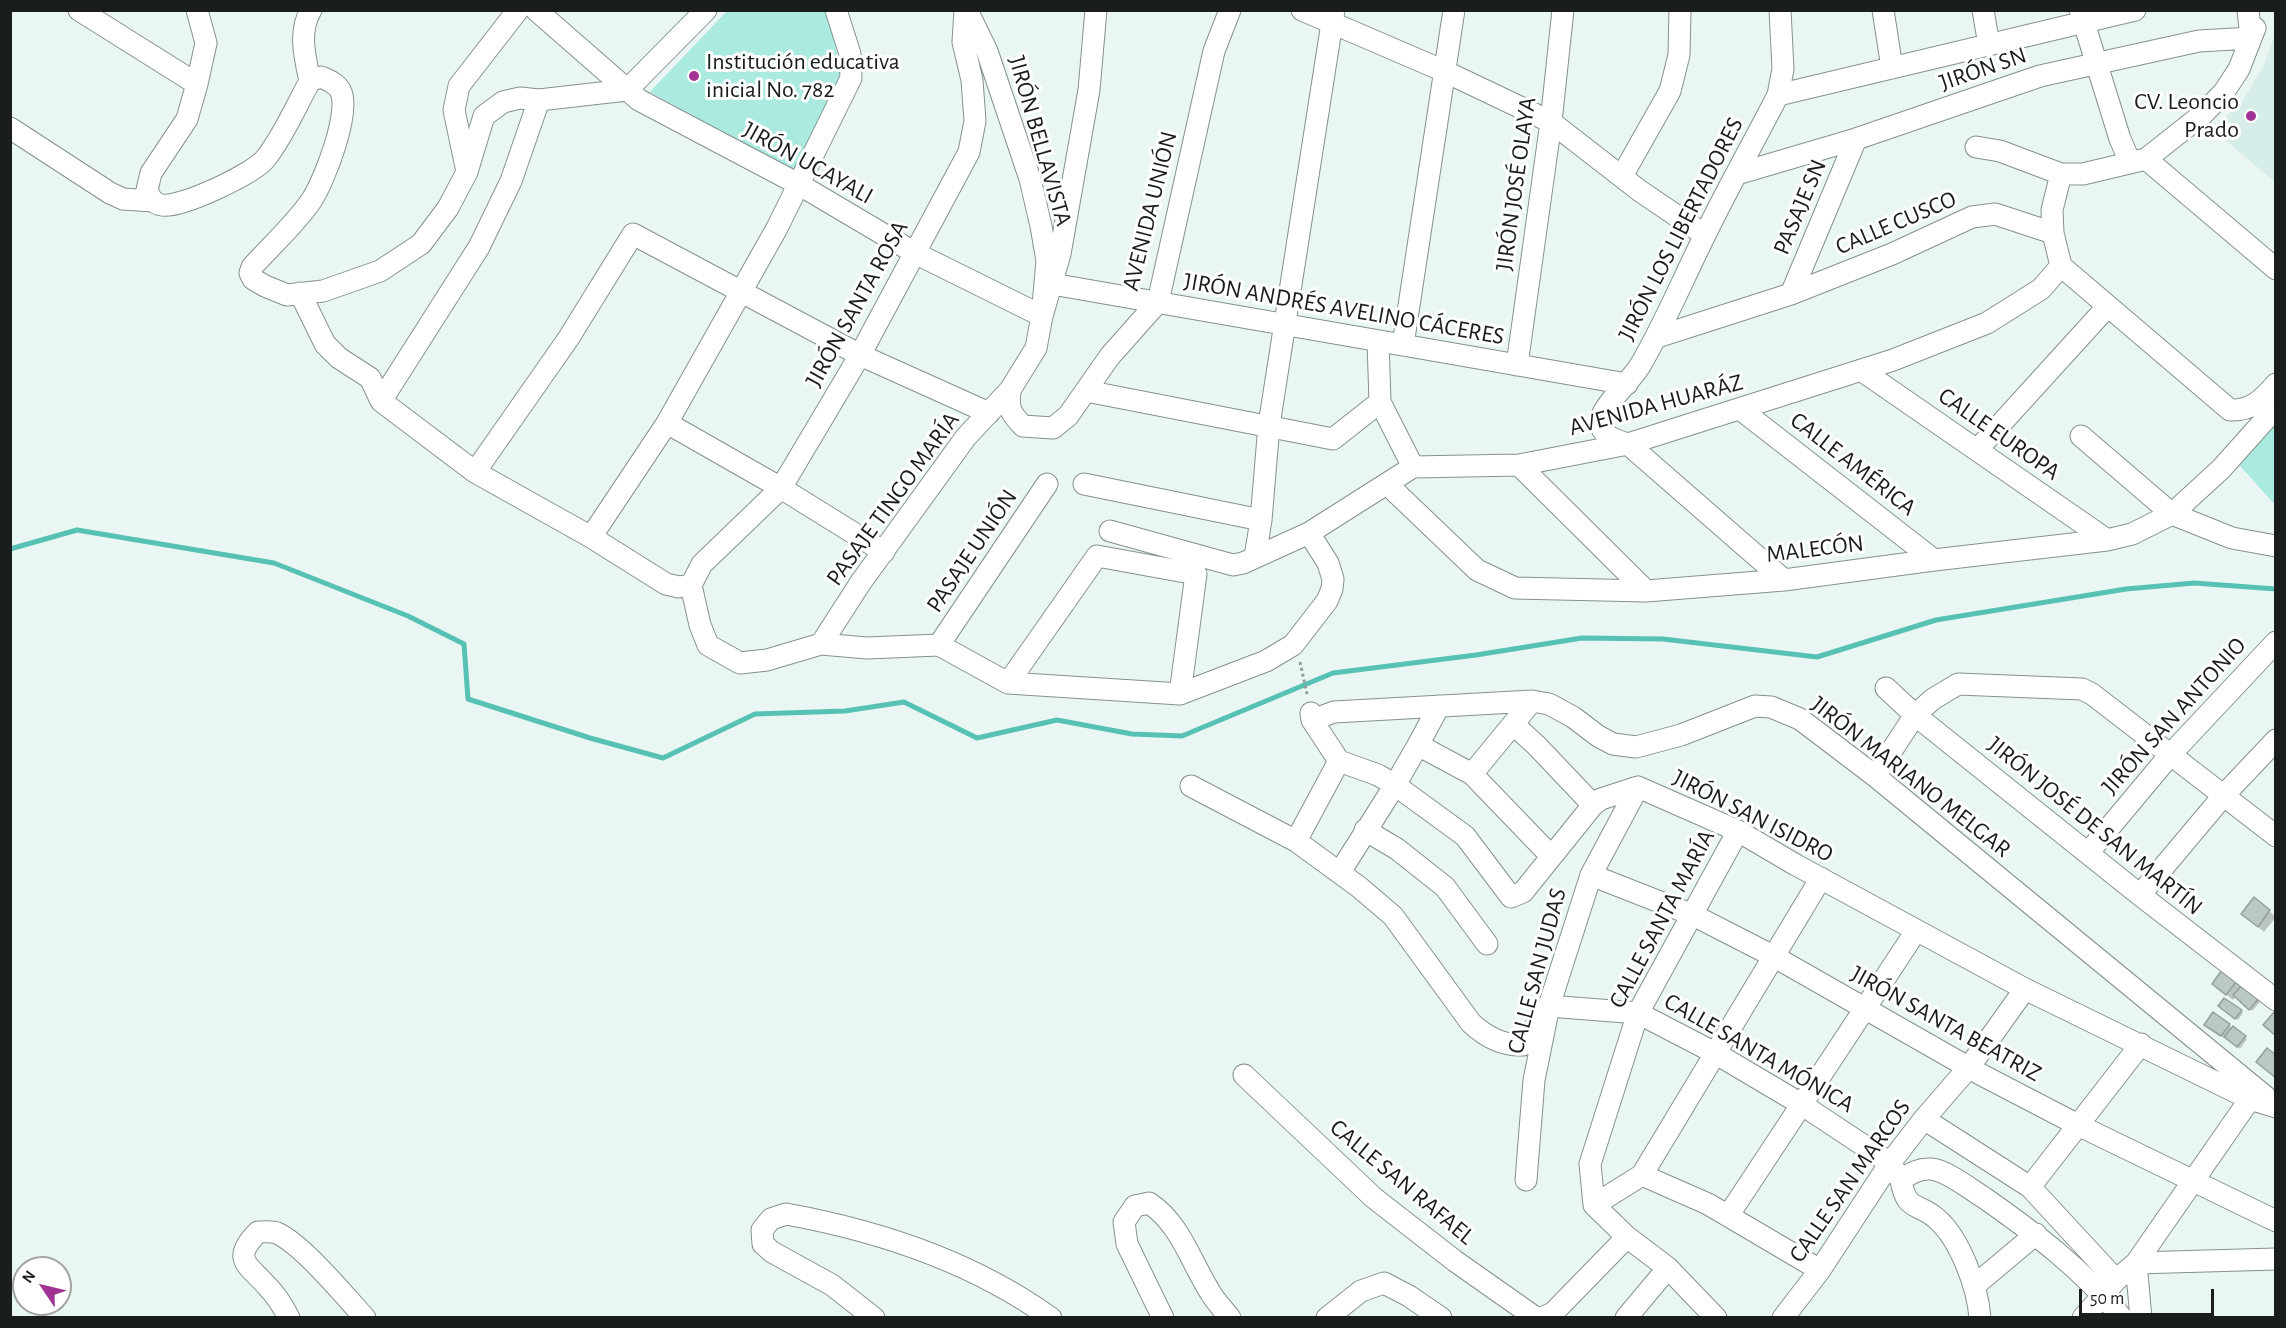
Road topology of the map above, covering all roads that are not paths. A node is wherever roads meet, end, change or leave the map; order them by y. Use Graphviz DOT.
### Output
graph roads {
  1 [pos="79,10"];
  2 [pos="196,10"];
  3 [pos="311,10"];
  4 [pos="518,10"];
  5 [pos="536,10"];
  6 [pos="706,10"];
  7 [pos="836,10"];
  8 [pos="966,10"];
  9 [pos="1096,10"];
  10 [pos="1230,10"];
  11 [pos="1302,10"];
  12 [pos="1454,10"];
  13 [pos="1563,10"];
  14 [pos="1680,10"];
  15 [pos="1780,10"];
  16 [pos="1883,10"];
  17 [pos="1983,10"];
  18 [pos="2135,10"];
  19 [pos="2248,10"];
  20 [pos="2261,10"];
  21 [pos="1333,17"];
  22 [pos="2081,17"];
  23 [pos="2252,38"];
  24 [pos="1989,45"];
  25 [pos="2095,64"];
  26 [pos="1892,68"];
  27 [pos="1444,71"];
  28 [pos="310,81"];
  29 [pos="197,84"];
  30 [pos="627,90"];
  31 [pos="1778,95"];
  32 [pos="539,100"];
  33 [pos="1551,122"];
  34 [pos="10,128"];
  35 [pos="1856,139"];
  36 [pos="1976,147"];
  37 [pos="2138,160"];
  38 [pos="466,172"];
  39 [pos="1737,174"];
  40 [pos="2061,174"];
  41 [pos="1622,176"];
  42 [pos="800,185"];
  43 [pos="153,201"];
  44 [pos="2053,233"];
  45 [pos="1705,235"];
  46 [pos="915,254"];
  47 [pos="2061,266"];
  48 [pos="2276,269"];
  49 [pos="1052,284"];
  50 [pos="740,292"];
  51 [pos="300,293"];
  52 [pos="1791,294"];
  53 [pos="1158,302"];
  54 [pos="2108,306"];
  55 [pos="1041,316"];
  56 [pos="1285,324"];
  57 [pos="1657,337"];
  58 [pos="1378,341"];
  59 [pos="1403,345"];
  60 [pos="860,355"];
  61 [pos="1517,365"];
  62 [pos="1861,370"];
  63 [pos="1626,384"];
  64 [pos="2276,384"];
  65 [pos="1010,390"];
  66 [pos="1086,391"];
  67 [pos="381,401"];
  68 [pos="1380,402"];
  69 [pos="1740,409"];
  70 [pos="2270,410"];
  71 [pos="989,413"];
  72 [pos="667,423"];
  73 [pos="1269,425"];
  74 [pos="2081,436"];
  75 [pos="1628,444"];
  76 [pos="1977,450"];
  77 [pos="1520,465"];
  78 [pos="1413,467"];
  79 [pos="475,472"];
  80 [pos="1047,484"];
  81 [pos="1084,484"];
  82 [pos="1387,484"];
  83 [pos="781,488"];
  84 [pos="2172,514"];
  85 [pos="1261,520"];
  86 [pos="1110,531"];
  87 [pos="1309,533"];
  88 [pos="591,537"];
  89 [pos="2107,540"];
  90 [pos="2276,546"];
  91 [pos="884,552"];
  92 [pos="1255,557"];
  93 [pos="1934,560"];
  94 [pos="1784,580"];
  95 [pos="691,585"];
  96 [pos="1646,591"];
  97 [pos="2276,642"];
  98 [pos="821,644"];
  99 [pos="939,645"];
  100 [pos="1008,683"];
  101 [pos="1886,688"];
  102 [pos="1180,694"];
  103 [pos="1532,701"];
  104 [pos="1438,706"];
  105 [pos="1915,715"];
  106 [pos="1513,724"];
  107 [pos="2276,740"];
  108 [pos="1418,745"];
  109 [pos="2170,755"];
  110 [pos="1339,761"];
  111 [pos="1472,774"];
  112 [pos="1875,776"];
  113 [pos="1395,785"];
  114 [pos="1191,786"];
  115 [pos="1638,787"];
  116 [pos="2224,795"];
  117 [pos="1593,806"];
  118 [pos="1365,830"];
  119 [pos="1738,831"];
  120 [pos="2276,837"];
  121 [pos="1296,841"];
  122 [pos="2088,853"];
  123 [pos="1551,856"];
  124 [pos="1340,872"];
  125 [pos="1591,875"];
  126 [pos="1821,878"];
  127 [pos="2140,895"];
  128 [pos="1692,915"];
  129 [pos="1916,931"];
  130 [pos="1487,944"];
  131 [pos="1773,956"];
  132 [pos="2025,989"];
  133 [pos="2276,1000"];
  134 [pos="1549,1006"];
  135 [pos="1865,1008"];
  136 [pos="1638,1012"];
  137 [pos="2141,1044"];
  138 [pos="1716,1053"];
  139 [pos="1970,1066"];
  140 [pos="1244,1075"];
  141 [pos="2250,1099"];
  142 [pos="1802,1104"];
  143 [pos="2276,1106"];
  144 [pos="1924,1119"];
  145 [pos="2078,1125"];
  146 [pos="1896,1171"];
  147 [pos="1642,1175"];
  148 [pos="1526,1180"];
  149 [pos="2192,1180"];
  150 [pos="2030,1187"];
  151 [pos="1594,1205"];
  152 [pos="1728,1216"];
  153 [pos="2276,1221"];
  154 [pos="2036,1234"];
  155 [pos="1627,1237"];
  156 [pos="2276,1259"];
  157 [pos="2136,1263"];
  158 [pos="1668,1268"];
  159 [pos="1820,1270"];
  160 [pos="1974,1286"];
  161 [pos="2110,1287"];
  162 [pos="289,1317"];
  163 [pos="365,1317"];
  164 [pos="874,1317"];
  165 [pos="1051,1317"];
  166 [pos="1163,1317"];
  167 [pos="1230,1317"];
  168 [pos="1327,1317"];
  169 [pos="1441,1317"];
  170 [pos="1536,1317"];
  171 [pos="1542,1317"];
  172 [pos="1626,1317"];
  173 [pos="1716,1317"];
  174 [pos="1783,1317"];
  175 [pos="1980,1317"];
  176 [pos="2082,1317"];
  177 [pos="2122,1317"];
  178 [pos="2141,1317"];
  1 -- 29 [label="street"];
  2 -- 29 [label="street"];
  3 -- 28 [label="street"];
  4 -- 38 [label="street"];
  5 -- 30 [label="street, JIRÓN UCAYALI"];
  6 -- 30 [label="street"];
  7 -- 42 [label="street"];
  8 -- 46 [label="street, JIRÓN SANTA ROSA"];
  8 -- 55 [label="street, JIRÓN BELLAVISTA"];
  9 -- 49 [label="street"];
  10 -- 53 [label="street, AVENIDA UNIÓN"];
  11 -- 21 [label="street"];
  12 -- 27 [label="street"];
  13 -- 33 [label="street, JIRÓN JOSÉ OLAYA"];
  14 -- 41 [label="street"];
  15 -- 31 [label="street, JIRÓN LOS LIBERTADORES"];
  16 -- 26 [label="street"];
  17 -- 24 [label="street"];
  18 -- 22 [label="street"];
  19 -- 23 [label="street"];
  20 -- 23 [label="street"];
  21 -- 27 [label="street"];
  21 -- 56 [label="street"];
  22 -- 24 [label="street"];
  22 -- 25 [label="street"];
  23 -- 25 [label="street, JIRÓN SN"];
  23 -- 37 [label="street"];
  24 -- 26 [label="street"];
  25 -- 35 [label="street, JIRÓN SN"];
  25 -- 37 [label="street"];
  26 -- 31 [label="street"];
  27 -- 33 [label="street"];
  27 -- 59 [label="street"];
  28 -- 43 [label="street"];
  28 -- 51 [label="street"];
  29 -- 43 [label="street"];
  30 -- 32 [label="street"];
  30 -- 42 [label="street, JIRÓN UCAYALI"];
  31 -- 39 [label="street, JIRÓN LOS LIBERTADORES"];
  32 -- 38 [label="street"];
  32 -- 67 [label="street"];
  33 -- 41 [label="street"];
  33 -- 61 [label="street, JIRÓN JOSÉ OLAYA"];
  34 -- 43 [label="street"];
  35 -- 39 [label="street, JIRÓN SN"];
  35 -- 52 [label="street, PASAJE SN"];
  36 -- 40 [label="street"];
  37 -- 40 [label="street"];
  37 -- 48 [label="street"];
  38 -- 51 [label="street"];
  39 -- 45 [label="street, JIRÓN LOS LIBERTADORES"];
  40 -- 44 [label="street"];
  41 -- 45 [label="street"];
  42 -- 46 [label="street, JIRÓN UCAYALI"];
  42 -- 50 [label="street"];
  44 -- 47 [label="street"];
  44 -- 52 [label="street, CALLE CUSCO"];
  45 -- 57 [label="street, JIRÓN LOS LIBERTADORES"];
  46 -- 55 [label="street, JIRÓN UCAYALI"];
  46 -- 60 [label="street, JIRÓN SANTA ROSA"];
  47 -- 54 [label="street"];
  47 -- 62 [label="street, AVENIDA HUARÁZ"];
  49 -- 53 [label="street, JIRÓN ANDRÉS AVELINO CÁCERES"];
  49 -- 55 [label="street"];
  50 -- 60 [label="street"];
  50 -- 72 [label="street"];
  50 -- 79 [label="street"];
  51 -- 67 [label="street"];
  52 -- 57 [label="street, CALLE CUSCO"];
  53 -- 56 [label="street, JIRÓN ANDRÉS AVELINO CÁCERES"];
  53 -- 66 [label="street, AVENIDA UNIÓN"];
  54 -- 70 [label="street"];
  54 -- 76 [label="street"];
  55 -- 65 [label="street, JIRÓN BELLAVISTA"];
  56 -- 58 [label="street, JIRÓN ANDRÉS AVELINO CÁCERES"];
  56 -- 73 [label="street"];
  57 -- 63 [label="street, JIRÓN LOS LIBERTADORES"];
  58 -- 59 [label="street, JIRÓN ANDRÉS AVELINO CÁCERES"];
  58 -- 68 [label="street"];
  59 -- 61 [label="street, JIRÓN ANDRÉS AVELINO CÁCERES"];
  60 -- 71 [label="street"];
  60 -- 83 [label="street, JIRÓN SANTA ROSA"];
  61 -- 63 [label="street, JIRÓN ANDRÉS AVELINO CÁCERES"];
  62 -- 69 [label="street, AVENIDA HUARÁZ"];
  62 -- 76 [label="street, CALLE EUROPA"];
  63 -- 75 [label="street, JIRÓN LOS LIBERTADORES"];
  64 -- 70 [label="street, MALECÓN"];
  65 -- 66 [label="street, AVENIDA UNIÓN"];
  65 -- 71 [label="street, PASAJE TINGO MARÍA"];
  66 -- 73 [label="street"];
  67 -- 79 [label="street"];
  68 -- 73 [label="street"];
  68 -- 78 [label="street"];
  69 -- 75 [label="street, AVENIDA HUARÁZ"];
  69 -- 93 [label="street, CALLE AMÉRICA"];
  70 -- 84 [label="street, MALECÓN"];
  71 -- 91 [label="street, PASAJE TINGO MARÍA"];
  72 -- 83 [label="street"];
  72 -- 88 [label="street"];
  73 -- 85 [label="street"];
  74 -- 84 [label="street"];
  75 -- 77 [label="street, AVENIDA HUARÁZ"];
  75 -- 94 [label="street"];
  76 -- 89 [label="street, CALLE EUROPA"];
  77 -- 78 [label="street, AVENIDA HUARÁZ"];
  77 -- 96 [label="street"];
  78 -- 82 [label="street"];
  79 -- 88 [label="street"];
  80 -- 99 [label="street, PASAJE UNIÓN"];
  81 -- 85 [label="street"];
  82 -- 87 [label="street"];
  82 -- 96 [label="street, MALECÓN"];
  83 -- 91 [label="street"];
  83 -- 95 [label="street, JIRÓN SANTA ROSA"];
  84 -- 89 [label="street, MALECÓN"];
  84 -- 90 [label="street"];
  85 -- 92 [label="street"];
  86 -- 92 [label="street"];
  87 -- 92 [label="street"];
  87 -- 102 [label="street"];
  88 -- 95 [label="street"];
  89 -- 93 [label="street, MALECÓN"];
  91 -- 98 [label="street, PASAJE TINGO MARÍA"];
  93 -- 94 [label="street, MALECÓN"];
  94 -- 96 [label="street, MALECÓN"];
  95 -- 98 [label="street"];
  97 -- 109 [label="street, JIRÓN SAN ANTONIO"];
  98 -- 99 [label="street"];
  99 -- 100 [label="street"];
  100 -- 102 [label="street"];
  100 -- 102 [label="street"];
  101 -- 105 [label="street, JIRÓN JOSÉ DE SAN MARTÍN"];
  103 -- 104 [label="street, JIRÓN MARIANO MELGAR"];
  103 -- 106 [label="street"];
  103 -- 112 [label="street, JIRÓN MARIANO MELGAR"];
  104 -- 108 [label="street"];
  104 -- 110 [label="street, JIRÓN MARIANO MELGAR"];
  105 -- 109 [label="street"];
  105 -- 112 [label="street"];
  105 -- 122 [label="street, JIRÓN JOSÉ DE SAN MARTÍN"];
  106 -- 111 [label="street"];
  106 -- 117 [label="street"];
  107 -- 116 [label="street"];
  108 -- 111 [label="street"];
  108 -- 113 [label="street"];
  109 -- 116 [label="street"];
  109 -- 122 [label="street, JIRÓN SAN ANTONIO"];
  110 -- 113 [label="street, JIRÓN SAN ISIDRO"];
  110 -- 121 [label="street"];
  111 -- 123 [label="street"];
  112 -- 143 [label="street, JIRÓN MARIANO MELGAR"];
  113 -- 118 [label="street"];
  113 -- 123 [label="street, JIRÓN SAN ISIDRO"];
  114 -- 121 [label="street"];
  115 -- 117 [label="street, JIRÓN SAN ISIDRO"];
  115 -- 119 [label="street, JIRÓN SAN ISIDRO"];
  115 -- 125 [label="street, CALLE SAN JUDAS"];
  116 -- 120 [label="street"];
  116 -- 127 [label="street"];
  117 -- 123 [label="street, JIRÓN SAN ISIDRO"];
  118 -- 124 [label="street"];
  118 -- 130 [label="street"];
  119 -- 126 [label="street, JIRÓN SAN ISIDRO"];
  119 -- 128 [label="street, CALLE SANTA MARÍA"];
  121 -- 124 [label="street"];
  122 -- 127 [label="street, JIRÓN JOSÉ DE SAN MARTÍN"];
  124 -- 134 [label="street"];
  125 -- 128 [label="street, JIRÓN SANTA BEATRIZ"];
  125 -- 134 [label="street, CALLE SAN JUDAS"];
  126 -- 129 [label="street, JIRÓN SAN ISIDRO"];
  126 -- 131 [label="street"];
  127 -- 133 [label="street, JIRÓN JOSÉ DE SAN MARTÍN"];
  128 -- 131 [label="street, JIRÓN SANTA BEATRIZ"];
  128 -- 136 [label="street, CALLE SANTA MARÍA"];
  129 -- 132 [label="street, JIRÓN SAN ISIDRO"];
  129 -- 135 [label="street"];
  131 -- 135 [label="street, JIRÓN SANTA BEATRIZ"];
  131 -- 138 [label="street"];
  132 -- 137 [label="street, JIRÓN SAN ISIDRO"];
  132 -- 139 [label="street, CALLE SAN MARCOS"];
  134 -- 136 [label="street, CALLE SANTA MÓNICA"];
  134 -- 148 [label="street, CALLE SAN JUDAS"];
  135 -- 139 [label="street, JIRÓN SANTA BEATRIZ"];
  135 -- 142 [label="street"];
  136 -- 138 [label="street, CALLE SANTA MÓNICA"];
  136 -- 151 [label="street, CALLE SANTA MARÍA"];
  137 -- 141 [label="street, JIRÓN SAN ISIDRO"];
  137 -- 145 [label="street"];
  138 -- 142 [label="street, CALLE SANTA MÓNICA"];
  138 -- 147 [label="street"];
  139 -- 144 [label="street, CALLE SAN MARCOS"];
  139 -- 145 [label="street, JIRÓN SANTA BEATRIZ"];
  140 -- 170 [label="street, CALLE SAN RAFAEL"];
  141 -- 143 [label="street, JIRÓN SAN ISIDRO"];
  141 -- 149 [label="street"];
  142 -- 146 [label="street, CALLE SANTA MÓNICA"];
  142 -- 152 [label="street"];
  144 -- 146 [label="street, CALLE SAN MARCOS"];
  144 -- 150 [label="street"];
  145 -- 149 [label="street, JIRÓN SANTA BEATRIZ"];
  145 -- 150 [label="street"];
  146 -- 154 [label="street"];
  146 -- 159 [label="street, CALLE SAN MARCOS"];
  146 -- 160 [label="street"];
  147 -- 151 [label="street"];
  147 -- 152 [label="street"];
  149 -- 153 [label="street, JIRÓN SANTA BEATRIZ"];
  149 -- 157 [label="street"];
  150 -- 161 [label="street"];
  151 -- 155 [label="street"];
  152 -- 159 [label="street"];
  154 -- 160 [label="street"];
  154 -- 161 [label="street"];
  155 -- 158 [label="street"];
  155 -- 171 [label="street"];
  156 -- 157 [label="street"];
  157 -- 161 [label="street"];
  157 -- 178 [label="street"];
  158 -- 172 [label="street"];
  158 -- 173 [label="street"];
  159 -- 174 [label="street, CALLE SAN MARCOS"];
  160 -- 175 [label="street"];
  161 -- 176 [label="street"];
  161 -- 177 [label="street"];
  162 -- 163 [label="street"];
  164 -- 165 [label="street"];
  166 -- 167 [label="street"];
  168 -- 169 [label="street"];
}
